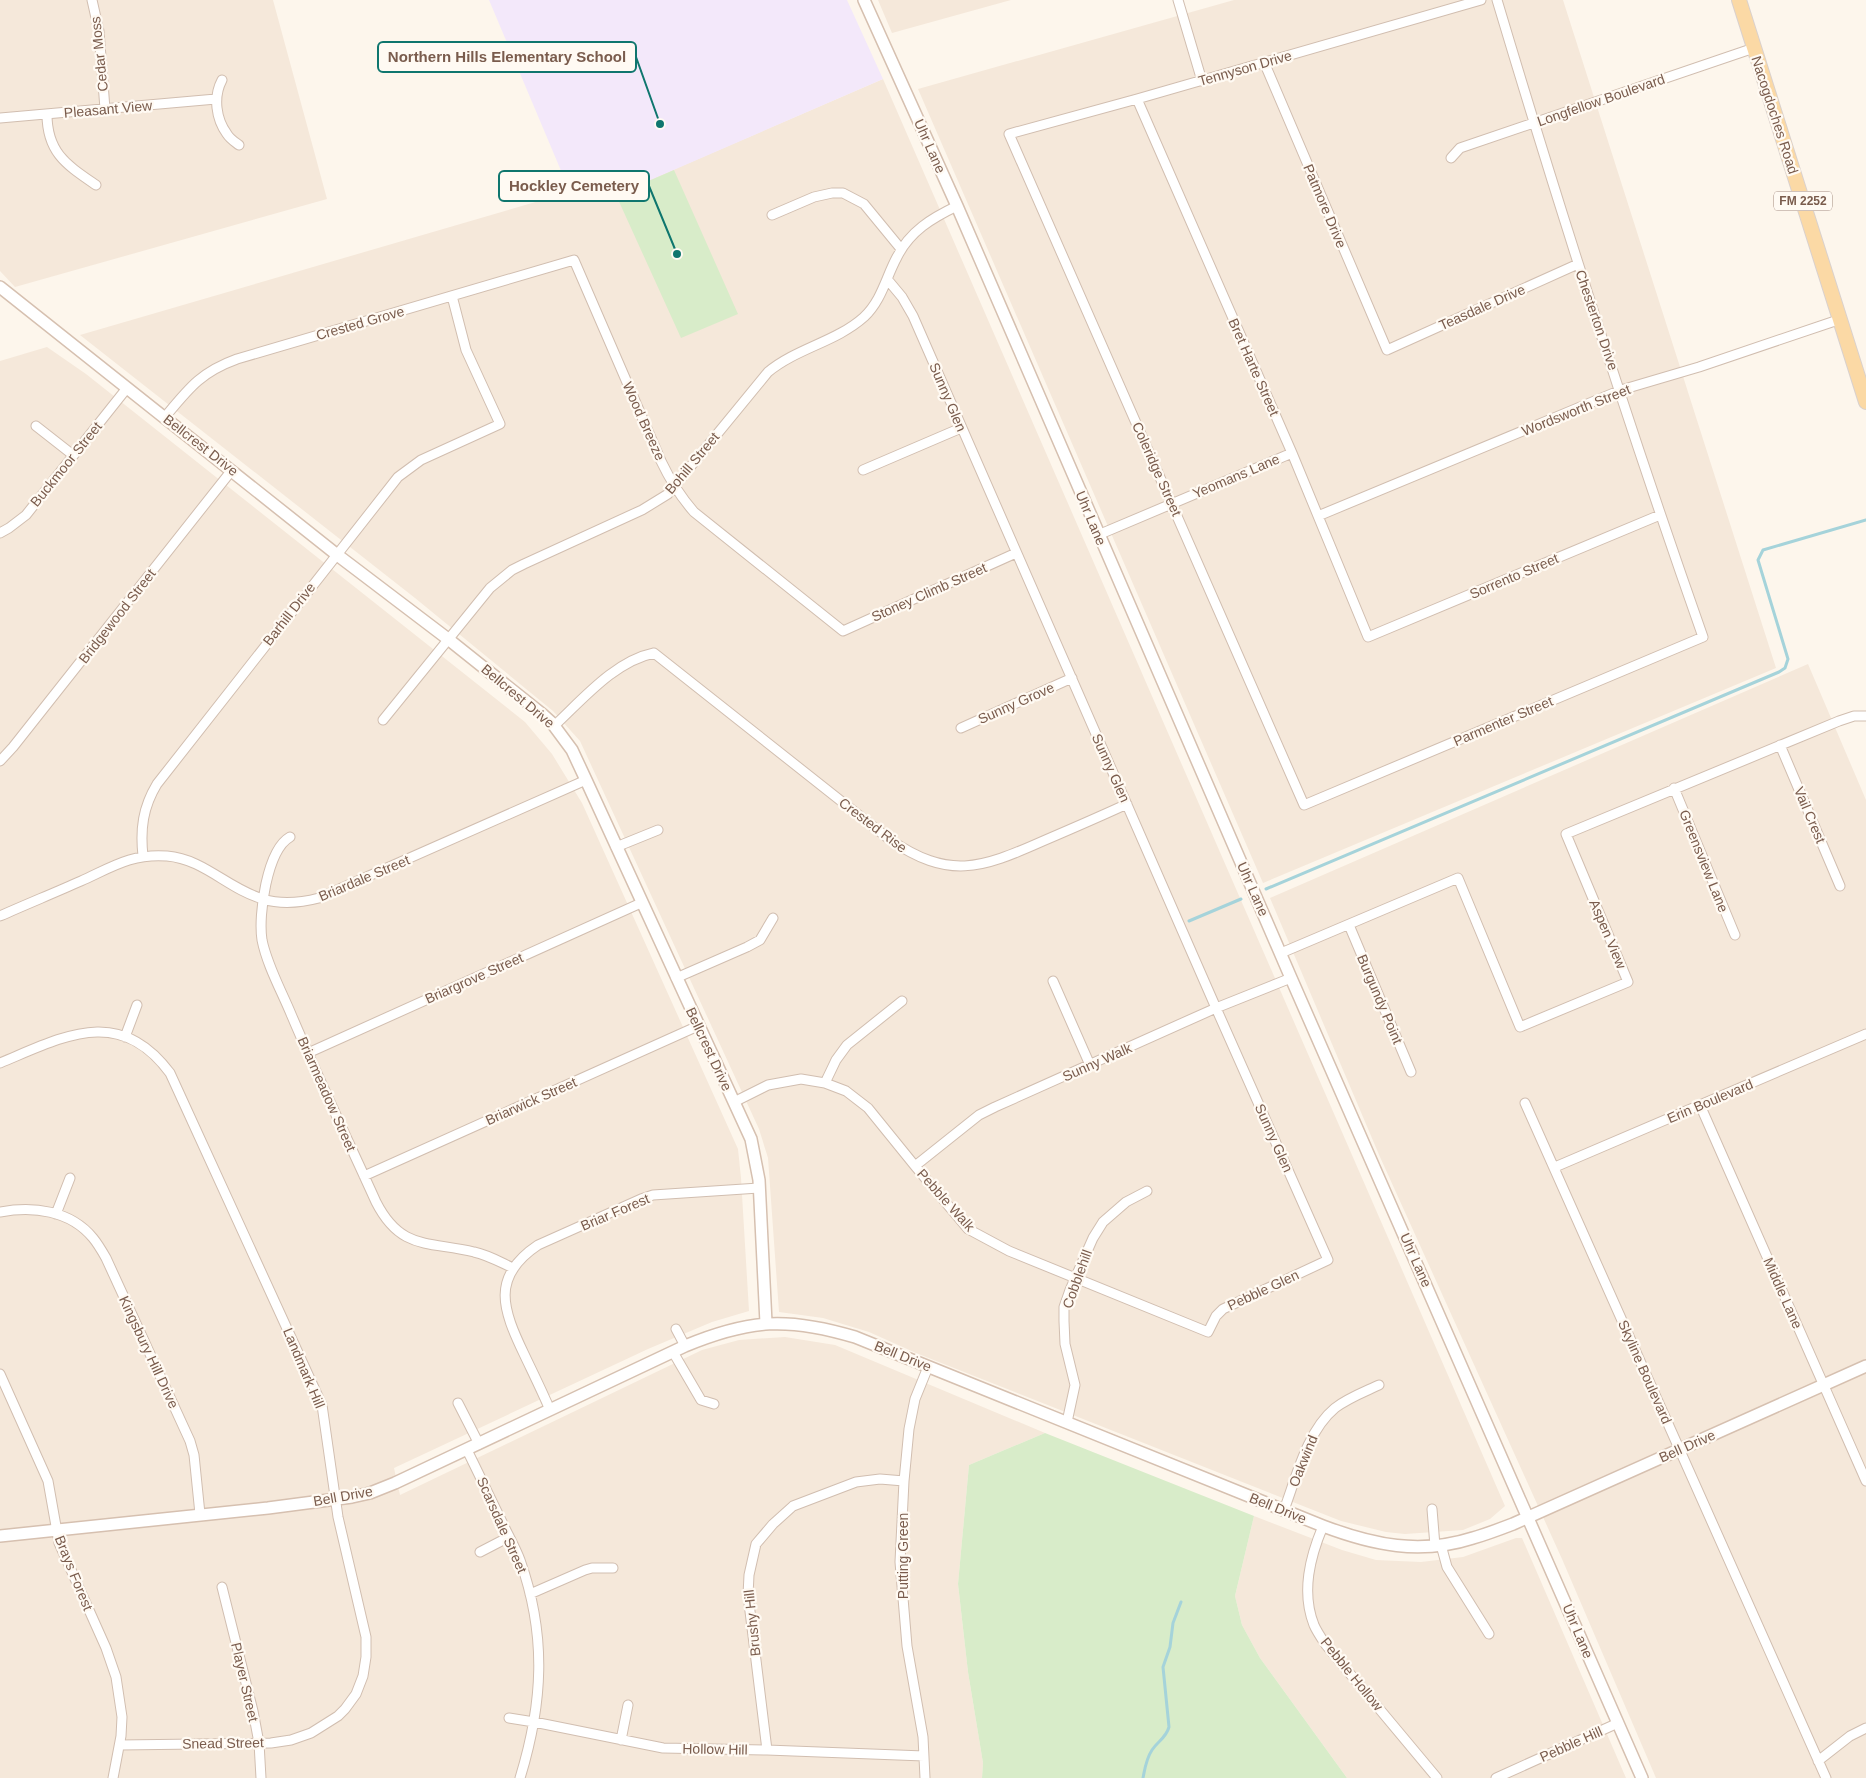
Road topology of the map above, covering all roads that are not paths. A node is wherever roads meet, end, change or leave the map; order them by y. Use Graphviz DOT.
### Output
graph roads {
  1 [pos="92,0"];
  2 [pos="864,0"];
  3 [pos="1178,0"];
  4 [pos="1480,0"];
  5 [pos="1497,0"];
  6 [pos="1738,0"];
  7 [pos="1754,48"];
  8 [pos="1264,62"];
  9 [pos="222,80"];
  10 [pos="1202,81"];
  11 [pos="216,99"];
  12 [pos="1137,99"];
  13 [pos="105,109"];
  14 [pos="46,114"];
  15 [pos="0,118"];
  16 [pos="1534,123"];
  17 [pos="1009,134"];
  18 [pos="239,145"];
  19 [pos="1451,158"];
  20 [pos="96,185"];
  21 [pos="957,206"];
  22 [pos="772,216"];
  23 [pos="901,249"];
  24 [pos="574,260"];
  25 [pos="1578,264"];
  26 [pos="887,279"];
  27 [pos="0,287"];
  28 [pos="452,296"];
  29 [pos="1841,319"];
  30 [pos="1386,350"];
  31 [pos="127,388"];
  32 [pos="1621,390"];
  33 [pos="1866,402"];
  34 [pos="165,417"];
  35 [pos="36,426"];
  36 [pos="961,428"];
  37 [pos="1292,453"];
  38 [pos="73,455"];
  39 [pos="232,470"];
  40 [pos="863,470"];
  41 [pos="674,487"];
  42 [pos="1172,504"];
  43 [pos="1660,515"];
  44 [pos="1318,516"];
  45 [pos="0,533"];
  46 [pos="1098,535"];
  47 [pos="1016,553"];
  48 [pos="336,554"];
  49 [pos="843,631"];
  50 [pos="1368,637"];
  51 [pos="1703,637"];
  52 [pos="448,639"];
  53 [pos="1072,678"];
  54 [pos="1866,716"];
  55 [pos="383,720"];
  56 [pos="554,726"];
  57 [pos="961,728"];
  58 [pos="1780,745"];
  59 [pos="0,761"];
  60 [pos="586,780"];
  61 [pos="1674,788"];
  62 [pos="1127,804"];
  63 [pos="1304,805"];
  64 [pos="658,830"];
  65 [pos="290,837"];
  66 [pos="616,847"];
  67 [pos="142,856"];
  68 [pos="1840,886"];
  69 [pos="264,900"];
  70 [pos="641,903"];
  71 [pos="0,916"];
  72 [pos="773,918"];
  73 [pos="1350,925"];
  74 [pos="1735,935"];
  75 [pos="1280,953"];
  76 [pos="676,978"];
  77 [pos="1291,978"];
  78 [pos="1053,981"];
  79 [pos="902,1001"];
  80 [pos="137,1005"];
  81 [pos="1216,1008"];
  82 [pos="698,1026"];
  83 [pos="1866,1034"];
  84 [pos="125,1037"];
  85 [pos="308,1053"];
  86 [pos="0,1063"];
  87 [pos="1090,1065"];
  88 [pos="1411,1072"];
  89 [pos="825,1083"];
  90 [pos="734,1102"];
  91 [pos="1525,1104"];
  92 [pos="1700,1105"];
  93 [pos="915,1166"];
  94 [pos="1555,1168"];
  95 [pos="364,1176"];
  96 [pos="70,1178"];
  97 [pos="759,1188"];
  98 [pos="1147,1191"];
  99 [pos="0,1212"];
  100 [pos="56,1214"];
  101 [pos="1328,1260"];
  102 [pos="513,1268"];
  103 [pos="1075,1277"];
  104 [pos="766,1324"];
  105 [pos="676,1329"];
  106 [pos="1208,1332"];
  107 [pos="685,1346"];
  108 [pos="673,1352"];
  109 [pos="1866,1366"];
  110 [pos="928,1367"];
  111 [pos="0,1374"];
  112 [pos="1824,1384"];
  113 [pos="1379,1385"];
  114 [pos="458,1403"];
  115 [pos="714,1404"];
  116 [pos="550,1410"];
  117 [pos="1067,1422"];
  118 [pos="479,1444"];
  119 [pos="467,1450"];
  120 [pos="1679,1450"];
  121 [pos="904,1481"];
  122 [pos="1866,1481"];
  123 [pos="335,1499"];
  124 [pos="1432,1509"];
  125 [pos="1284,1510"];
  126 [pos="200,1514"];
  127 [pos="1529,1517"];
  128 [pos="1323,1526"];
  129 [pos="56,1530"];
  130 [pos="0,1536"];
  131 [pos="509,1537"];
  132 [pos="1438,1545"];
  133 [pos="480,1552"];
  134 [pos="613,1568"];
  135 [pos="222,1588"];
  136 [pos="530,1594"];
  137 [pos="1489,1634"];
  138 [pos="628,1705"];
  139 [pos="509,1718"];
  140 [pos="534,1722"];
  141 [pos="1618,1723"];
  142 [pos="322,1727"];
  143 [pos="1866,1728"];
  144 [pos="622,1740"];
  145 [pos="259,1743"];
  146 [pos="120,1745"];
  147 [pos="767,1750"];
  148 [pos="924,1756"];
  149 [pos="1818,1761"];
  150 [pos="113,1778"];
  151 [pos="261,1778"];
  152 [pos="520,1778"];
  153 [pos="925,1778"];
  154 [pos="1437,1778"];
  155 [pos="1496,1778"];
  156 [pos="1642,1778"];
  157 [pos="1826,1778"];
  1 -- 13 [label="street, Cedar Moss"];
  2 -- 21 [label="street, Uhr Lane"];
  3 -- 10 [label="street"];
  4 -- 8 [label="street, Tennyson Drive"];
  5 -- 16 [label="street, Chesterton Drive"];
  6 -- 7 [label="main road, Nacogdoches Road / FM 2252"];
  7 -- 16 [label="street, Longfellow Boulevard"];
  7 -- 29 [label="main road, Nacogdoches Road / FM 2252"];
  8 -- 10 [label="street, Tennyson Drive"];
  8 -- 30 [label="street, Patmore Drive"];
  9 -- 11 [label="street"];
  10 -- 12 [label="street, Tennyson Drive"];
  11 -- 13 [label="street, Pleasant View"];
  11 -- 18 [label="street"];
  12 -- 17 [label="street, Tennyson Drive"];
  12 -- 37 [label="street, Bret Harte Street"];
  13 -- 14 [label="street, Pleasant View"];
  14 -- 15 [label="street, Pleasant View"];
  14 -- 20 [label="street"];
  16 -- 19 [label="street, Longfellow Boulevard"];
  16 -- 25 [label="street, Chesterton Drive"];
  17 -- 42 [label="street, Coleridge Street"];
  21 -- 23 [label="street, Bohill Street"];
  21 -- 46 [label="street, Uhr Lane"];
  22 -- 23 [label="street"];
  23 -- 26 [label="street, Bohill Street"];
  24 -- 28 [label="street, Crested Grove"];
  24 -- 41 [label="street, Wood Breeze"];
  25 -- 30 [label="street, Teasdale Drive"];
  25 -- 32 [label="street, Chesterton Drive"];
  26 -- 36 [label="street, Sunny Glen"];
  26 -- 41 [label="street, Bohill Street"];
  27 -- 31 [label="street, Bellcrest Drive"];
  28 -- 34 [label="street, Crested Grove"];
  28 -- 48 [label="street, Barhill Drive"];
  29 -- 32 [label="street, Wordsworth Street"];
  29 -- 33 [label="main road, Nacogdoches Road / FM 2252"];
  31 -- 34 [label="street, Bellcrest Drive"];
  31 -- 38 [label="street, Buckmoor Street"];
  32 -- 43 [label="street, Chesterton Drive"];
  32 -- 44 [label="street, Wordsworth Street"];
  34 -- 39 [label="street, Bellcrest Drive"];
  35 -- 38 [label="street"];
  36 -- 40 [label="street"];
  36 -- 47 [label="street, Sunny Glen"];
  37 -- 42 [label="street, Yeomans Lane"];
  37 -- 44 [label="street, Bret Harte Street"];
  38 -- 45 [label="street, Buckmoor Street"];
  39 -- 48 [label="street, Bellcrest Drive"];
  39 -- 59 [label="street, Bridgewood Street"];
  41 -- 49 [label="street, Wood Breeze"];
  41 -- 52 [label="street, Bohill Street"];
  42 -- 46 [label="street, Yeomans Lane"];
  42 -- 63 [label="street, Coleridge Street"];
  43 -- 50 [label="street, Sorrento Street"];
  43 -- 51 [label="street, Chesterton Drive"];
  44 -- 50 [label="street, Bret Harte Street"];
  46 -- 75 [label="street, Uhr Lane"];
  47 -- 49 [label="street, Stoney Climb Street"];
  47 -- 53 [label="street, Sunny Glen"];
  48 -- 52 [label="street, Bellcrest Drive"];
  48 -- 67 [label="street, Barhill Drive"];
  51 -- 63 [label="street, Parmenter Street"];
  52 -- 55 [label="street, Bohill Street"];
  52 -- 56 [label="street, Bellcrest Drive"];
  53 -- 57 [label="street, Sunny Grove"];
  53 -- 62 [label="street, Sunny Glen"];
  54 -- 58 [label="street, Aspen View"];
  56 -- 60 [label="street, Bellcrest Drive"];
  56 -- 62 [label="street, Crested Rise"];
  58 -- 61 [label="street, Aspen View"];
  58 -- 68 [label="street, Vail Crest"];
  60 -- 66 [label="street, Bellcrest Drive"];
  60 -- 69 [label="street, Briardale Street"];
  61 -- 73 [label="street, Aspen View"];
  61 -- 74 [label="street, Greensview Lane"];
  62 -- 81 [label="street, Sunny Glen"];
  64 -- 66 [label="street"];
  65 -- 69 [label="street, Briarmeadow Street"];
  66 -- 70 [label="street, Bellcrest Drive"];
  67 -- 69 [label="street, Briardale Street"];
  67 -- 71 [label="street, Briardale Street"];
  69 -- 85 [label="street, Briarmeadow Street"];
  70 -- 76 [label="street, Bellcrest Drive"];
  70 -- 85 [label="street, Briargrove Street"];
  72 -- 76 [label="street"];
  73 -- 75 [label="street, Aspen View"];
  73 -- 88 [label="street, Burgundy Point"];
  75 -- 77 [label="street, Uhr Lane"];
  76 -- 82 [label="street, Bellcrest Drive"];
  77 -- 81 [label="street, Sunny Walk"];
  77 -- 127 [label="street, Uhr Lane"];
  78 -- 87 [label="street"];
  79 -- 89 [label="street"];
  80 -- 84 [label="street"];
  81 -- 87 [label="street, Sunny Walk"];
  81 -- 101 [label="street, Sunny Glen"];
  82 -- 90 [label="street, Bellcrest Drive"];
  82 -- 95 [label="street, Briarwick Street"];
  83 -- 92 [label="street, Erin Boulevard"];
  84 -- 86 [label="street, Landmark Hill"];
  84 -- 123 [label="street, Landmark Hill"];
  85 -- 95 [label="street, Briarmeadow Street"];
  87 -- 93 [label="street, Sunny Walk"];
  89 -- 90 [label="street, Pebble Walk"];
  89 -- 93 [label="street, Pebble Walk"];
  90 -- 97 [label="street, Bellcrest Drive"];
  91 -- 94 [label="street, Skyline Boulevard"];
  92 -- 94 [label="street, Erin Boulevard"];
  92 -- 112 [label="street, Middle Lane"];
  93 -- 103 [label="street, Pebble Walk"];
  94 -- 120 [label="street, Skyline Boulevard"];
  95 -- 102 [label="street, Briarmeadow Street"];
  96 -- 100 [label="street"];
  97 -- 102 [label="street, Briar Forest"];
  97 -- 104 [label="street, Bellcrest Drive"];
  98 -- 103 [label="street, Cobblehill"];
  99 -- 100 [label="street, Kingsbury Hill Drive"];
  100 -- 126 [label="street, Kingsbury Hill Drive"];
  101 -- 106 [label="street, Pebble Glen"];
  102 -- 116 [label="street"];
  103 -- 106 [label="street, Pebble Walk"];
  103 -- 117 [label="street, Cobblehill"];
  104 -- 107 [label="street, Bell Drive"];
  104 -- 110 [label="street, Bell Drive"];
  105 -- 107 [label="street"];
  107 -- 108 [label="street, Bell Drive"];
  108 -- 115 [label="street"];
  108 -- 116 [label="street, Bell Drive"];
  109 -- 112 [label="street, Bell Drive"];
  110 -- 117 [label="street, Bell Drive"];
  110 -- 121 [label="street, Putting Green"];
  111 -- 129 [label="street, Brays Forest"];
  112 -- 120 [label="street, Bell Drive"];
  112 -- 122 [label="street, Middle Lane"];
  113 -- 125 [label="street, Oakwind"];
  114 -- 118 [label="street"];
  116 -- 118 [label="street, Bell Drive"];
  117 -- 125 [label="street, Bell Drive"];
  118 -- 119 [label="street, Bell Drive"];
  119 -- 123 [label="street, Bell Drive"];
  119 -- 131 [label="street, Scarsdale Street"];
  120 -- 127 [label="street, Bell Drive"];
  120 -- 149 [label="street, Skyline Boulevard"];
  121 -- 147 [label="street, Brushy Hill"];
  121 -- 148 [label="street, Putting Green"];
  123 -- 126 [label="street, Bell Drive"];
  123 -- 142 [label="street, Landmark Hill"];
  124 -- 132 [label="street"];
  125 -- 128 [label="street, Bell Drive"];
  126 -- 129 [label="street, Bell Drive"];
  127 -- 132 [label="street, Bell Drive"];
  127 -- 141 [label="street, Uhr Lane"];
  128 -- 132 [label="street, Bell Drive"];
  128 -- 154 [label="street, Pebble Hollow"];
  129 -- 130 [label="street, Bell Drive"];
  129 -- 146 [label="street, Brays Forest"];
  131 -- 133 [label="street"];
  131 -- 136 [label="street, Scarsdale Street"];
  132 -- 137 [label="street"];
  134 -- 136 [label="street"];
  135 -- 145 [label="street, Player Street"];
  136 -- 140 [label="street, Scarsdale Street"];
  138 -- 144 [label="street"];
  139 -- 140 [label="street, Hollow Hill"];
  140 -- 144 [label="street, Hollow Hill"];
  140 -- 152 [label="street, Scarsdale Street"];
  141 -- 155 [label="street, Pebble Hill"];
  141 -- 156 [label="street, Uhr Lane"];
  142 -- 145 [label="street, Snead Street"];
  143 -- 149 [label="street"];
  144 -- 147 [label="street, Hollow Hill"];
  145 -- 146 [label="street, Snead Street"];
  145 -- 151 [label="street, Player Street"];
  146 -- 150 [label="street, Brays Forest"];
  147 -- 148 [label="street, Hollow Hill"];
  148 -- 153 [label="street, Putting Green"];
  149 -- 157 [label="street, Skyline Boulevard"];
}
